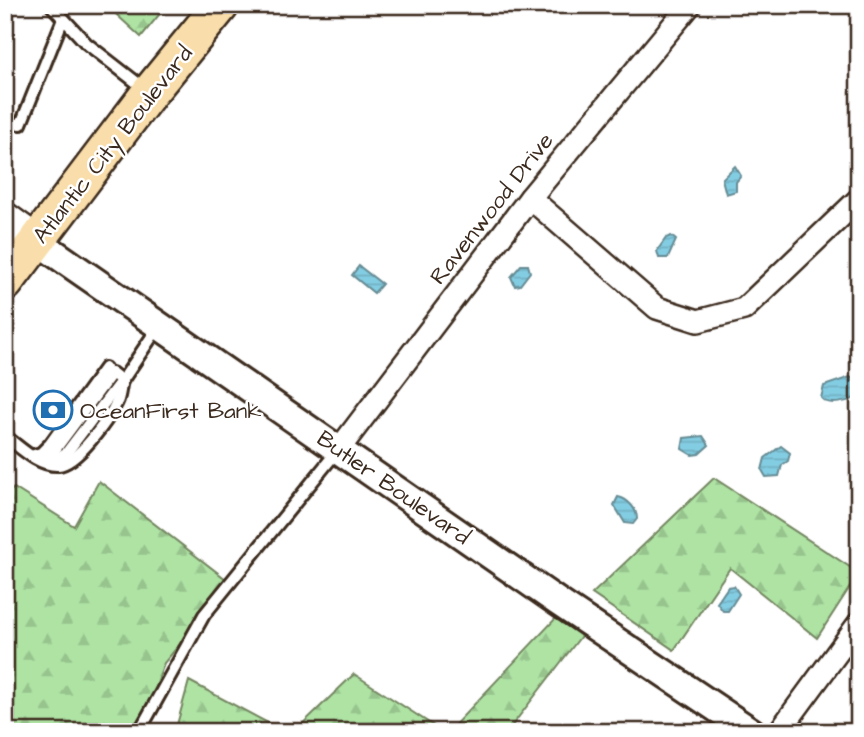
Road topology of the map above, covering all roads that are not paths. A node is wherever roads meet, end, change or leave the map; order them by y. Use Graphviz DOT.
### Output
graph roads {
  1 [pos="51,5"];
  2 [pos="221,5"];
  3 [pos="690,5"];
  4 [pos="63,19"];
  5 [pos="149,93"];
  6 [pos="5,123"];
  7 [pos="530,198"];
  8 [pos="859,199"];
  9 [pos="5,218"];
  10 [pos="37,241"];
  11 [pos="5,283"];
  12 [pos="159,326"];
  13 [pos="122,381"];
  14 [pos="5,436"];
  15 [pos="340,448"];
  16 [pos="32,456"];
  17 [pos="859,623"];
  18 [pos="139,732"];
  19 [pos="752,732"];
  20 [pos="779,732"];
  1 -- 4 [label="lane"];
  2 -- 5 [label="highway, Atlantic City Boulevard"];
  3 -- 7 [label="street, Ravenwood Drive"];
  4 -- 5 [label="lane"];
  4 -- 6 [label="lane"];
  5 -- 10 [label="highway, Atlantic City Boulevard"];
  7 -- 8 [label="street"];
  7 -- 15 [label="street, Ravenwood Drive"];
  9 -- 10 [label="main road"];
  10 -- 11 [label="highway, Atlantic City Boulevard"];
  10 -- 12 [label="street, Butler Boulevard"];
  12 -- 13 [label="lane"];
  12 -- 15 [label="street, Butler Boulevard"];
  13 -- 16 [label="lane"];
  13 -- 16 [label="lane"];
  14 -- 16 [label="lane"];
  15 -- 18 [label="lane"];
  15 -- 19 [label="street, Butler Boulevard"];
  17 -- 20 [label="street"];
}
